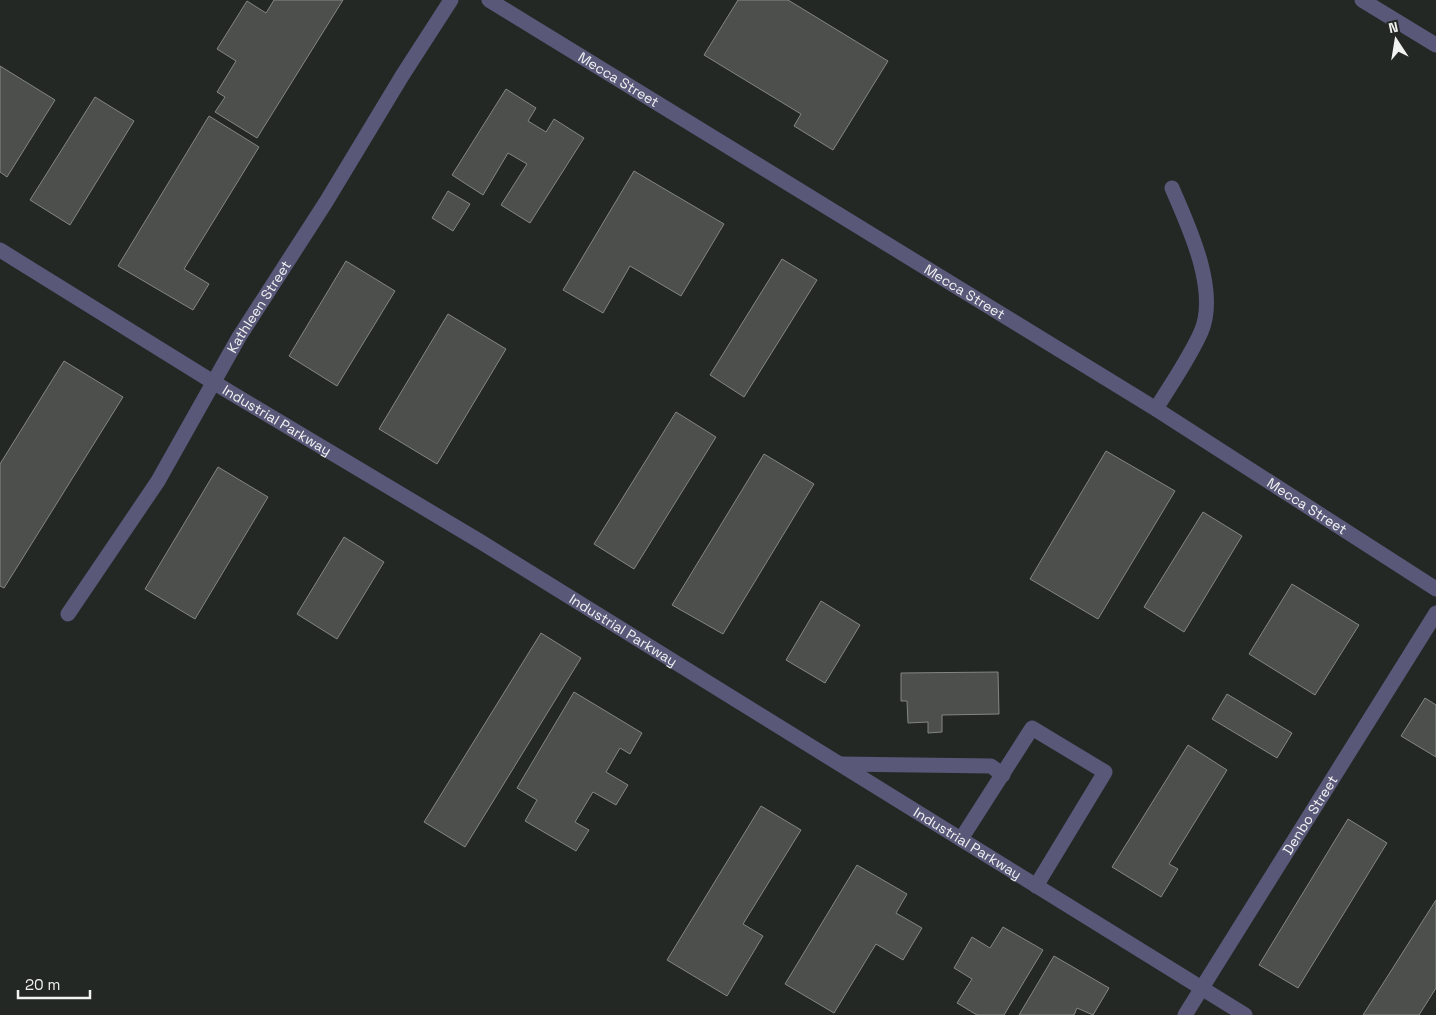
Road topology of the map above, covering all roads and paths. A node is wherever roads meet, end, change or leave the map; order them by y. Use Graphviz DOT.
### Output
graph roads {
  1 [pos="451,0"];
  2 [pos="489,0"];
  3 [pos="1362,0"];
  4 [pos="1436,45"];
  5 [pos="1172,188"];
  6 [pos="0,250"];
  7 [pos="214,382"];
  8 [pos="1156,409"];
  9 [pos="1436,589"];
  10 [pos="1436,613"];
  11 [pos="68,614"];
  12 [pos="839,764"];
  13 [pos="1003,775"];
  14 [pos="961,839"];
  15 [pos="1036,886"];
  16 [pos="1202,988"];
  17 [pos="1185,1015"];
  18 [pos="1245,1015"];
  1 -- 7 [label="street, Kathleen Street"];
  2 -- 8 [label="street, Mecca Street"];
  3 -- 4 [label="street"];
  5 -- 8 [label="street"];
  6 -- 7 [label="street, Industrial Parkway"];
  7 -- 11 [label="street, Kathleen Street"];
  7 -- 12 [label="street, Industrial Parkway"];
  8 -- 9 [label="street, Mecca Street"];
  10 -- 16 [label="street, Denbo Street"];
  12 -- 13 [label="street"];
  12 -- 14 [label="street, Industrial Parkway"];
  13 -- 14 [label="street"];
  13 -- 15 [label="street"];
  14 -- 15 [label="street, Industrial Parkway"];
  15 -- 16 [label="street, Industrial Parkway"];
  16 -- 17 [label="street, Denbo Street"];
  16 -- 18 [label="street, Industrial Parkway"];
}
